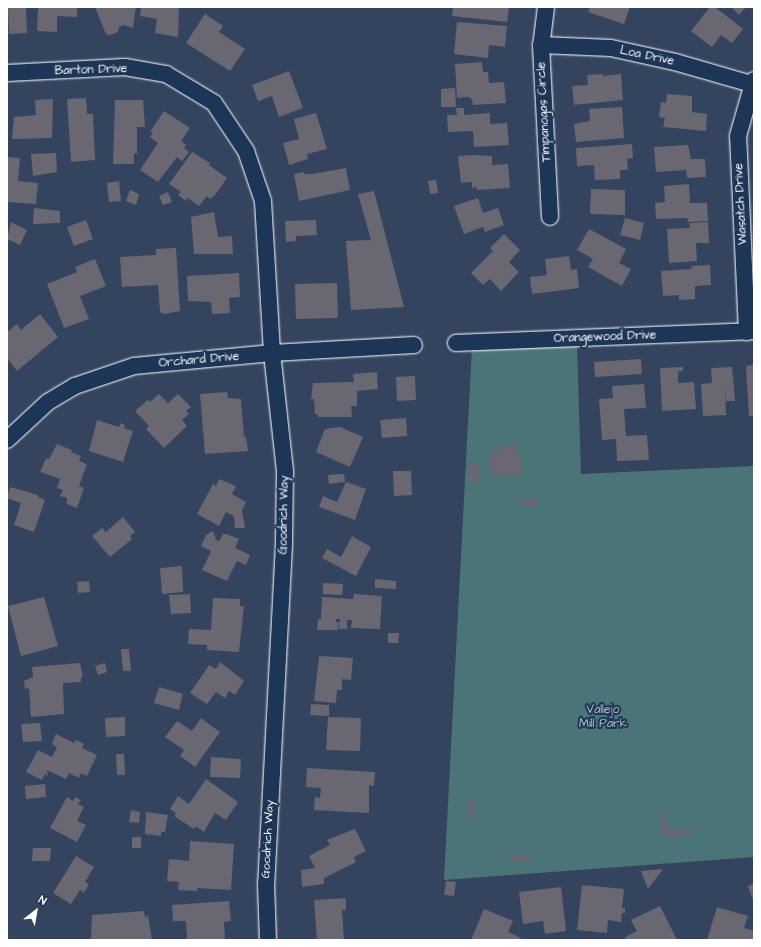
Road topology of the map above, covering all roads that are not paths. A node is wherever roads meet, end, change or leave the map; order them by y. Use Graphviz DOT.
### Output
graph roads {
  1 [pos="546,7"];
  2 [pos="541,45"];
  3 [pos="7,73"];
  4 [pos="753,82"];
  5 [pos="214,103"];
  6 [pos="550,217"];
  7 [pos="751,331"];
  8 [pos="456,343"];
  9 [pos="414,345"];
  10 [pos="272,353"];
  11 [pos="7,440"];
  12 [pos="268,940"];
  1 -- 2 [label="street, Timpanogas Circle"];
  2 -- 4 [label="street, Loa Drive"];
  2 -- 6 [label="street, Timpanogas Circle"];
  3 -- 5 [label="street, Barton Drive"];
  4 -- 7 [label="street, Wasatch Drive"];
  5 -- 10 [label="street, Goodrich Way"];
  7 -- 8 [label="street, Orangewood Drive"];
  9 -- 10 [label="street, Orchard Drive"];
  10 -- 11 [label="street, Orchard Drive"];
  10 -- 12 [label="street, Goodrich Way"];
}
